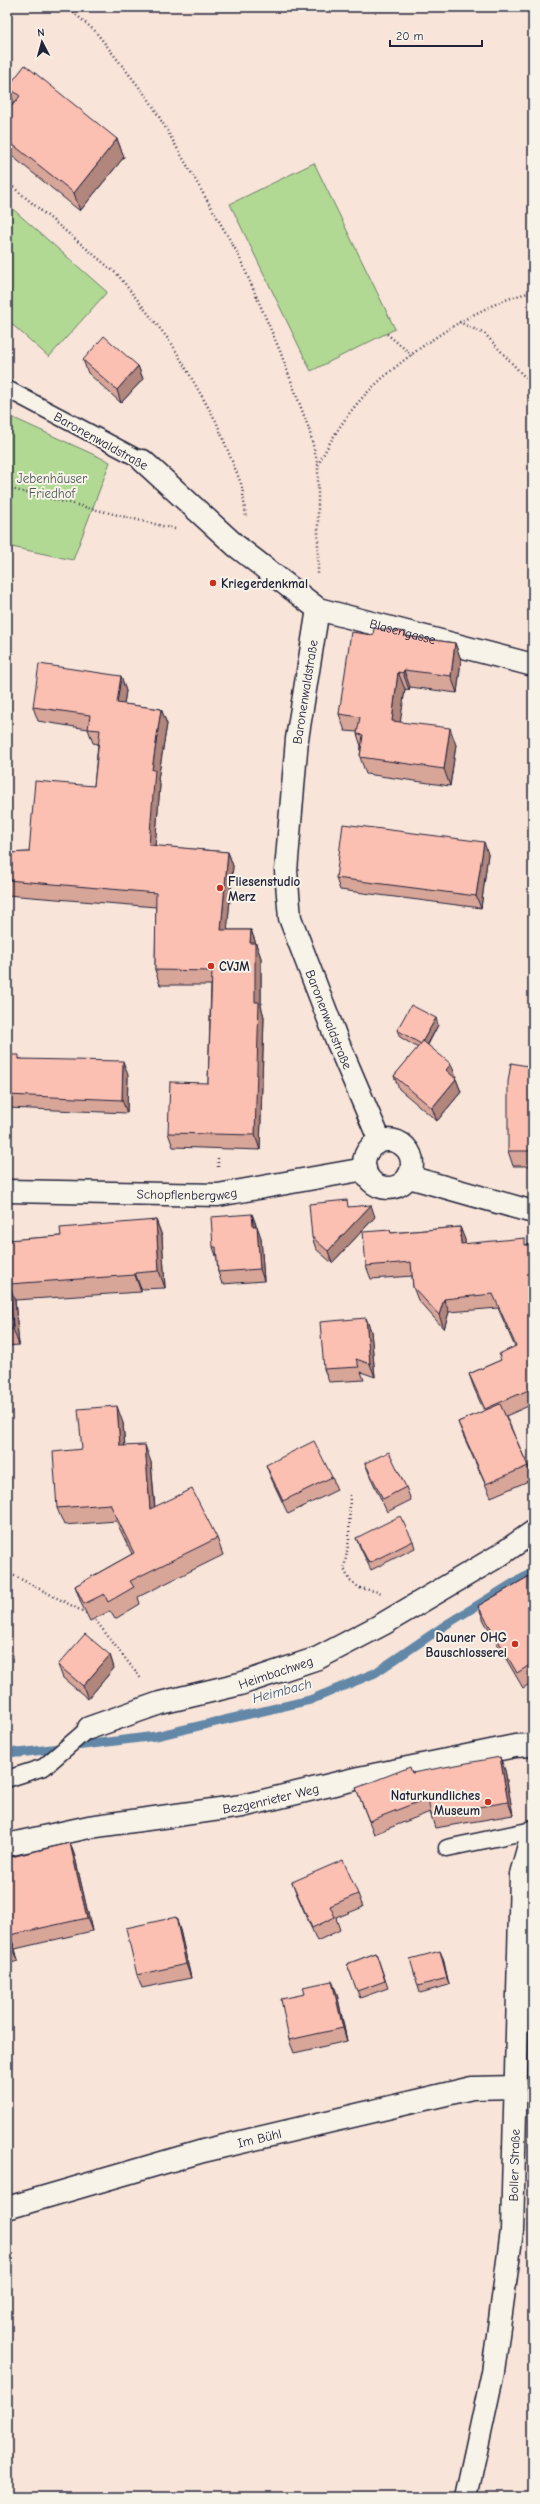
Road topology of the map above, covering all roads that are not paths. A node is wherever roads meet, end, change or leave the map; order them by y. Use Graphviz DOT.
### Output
graph roads {
  1 [pos="7,389"];
  2 [pos="144,461"];
  3 [pos="318,609"];
  4 [pos="533,665"];
  5 [pos="380,1141"];
  6 [pos="365,1168"];
  7 [pos="408,1177"];
  8 [pos="7,1191"];
  9 [pos="533,1212"];
  10 [pos="533,1532"];
  11 [pos="89,1728"];
  12 [pos="533,1745"];
  13 [pos="7,1779"];
  14 [pos="533,1831"];
  15 [pos="7,1845"];
  16 [pos="447,1848"];
  17 [pos="516,2088"];
  18 [pos="7,2208"];
  19 [pos="466,2497"];
  1 -- 2 [label="lane, Baronenwaldstraße"];
  2 -- 3 [label="street, Baronenwaldstraße"];
  3 -- 4 [label="street, Blasengasse"];
  3 -- 5 [label="street, Baronenwaldstraße"];
  5 -- 6 [label="street"];
  5 -- 7 [label="street"];
  6 -- 7 [label="street"];
  6 -- 8 [label="street, Schopflenbergweg"];
  7 -- 9 [label="street"];
  10 -- 11 [label="street, Heimbachweg"];
  11 -- 13 [label="lane, Heimbachweg"];
  12 -- 15 [label="street, Bezgenrieter Weg"];
  14 -- 16 [label="lane"];
  14 -- 17 [label="street, Boller Straße"];
  17 -- 18 [label="street, Im Bühl"];
  17 -- 19 [label="street, Boller Straße"];
}
